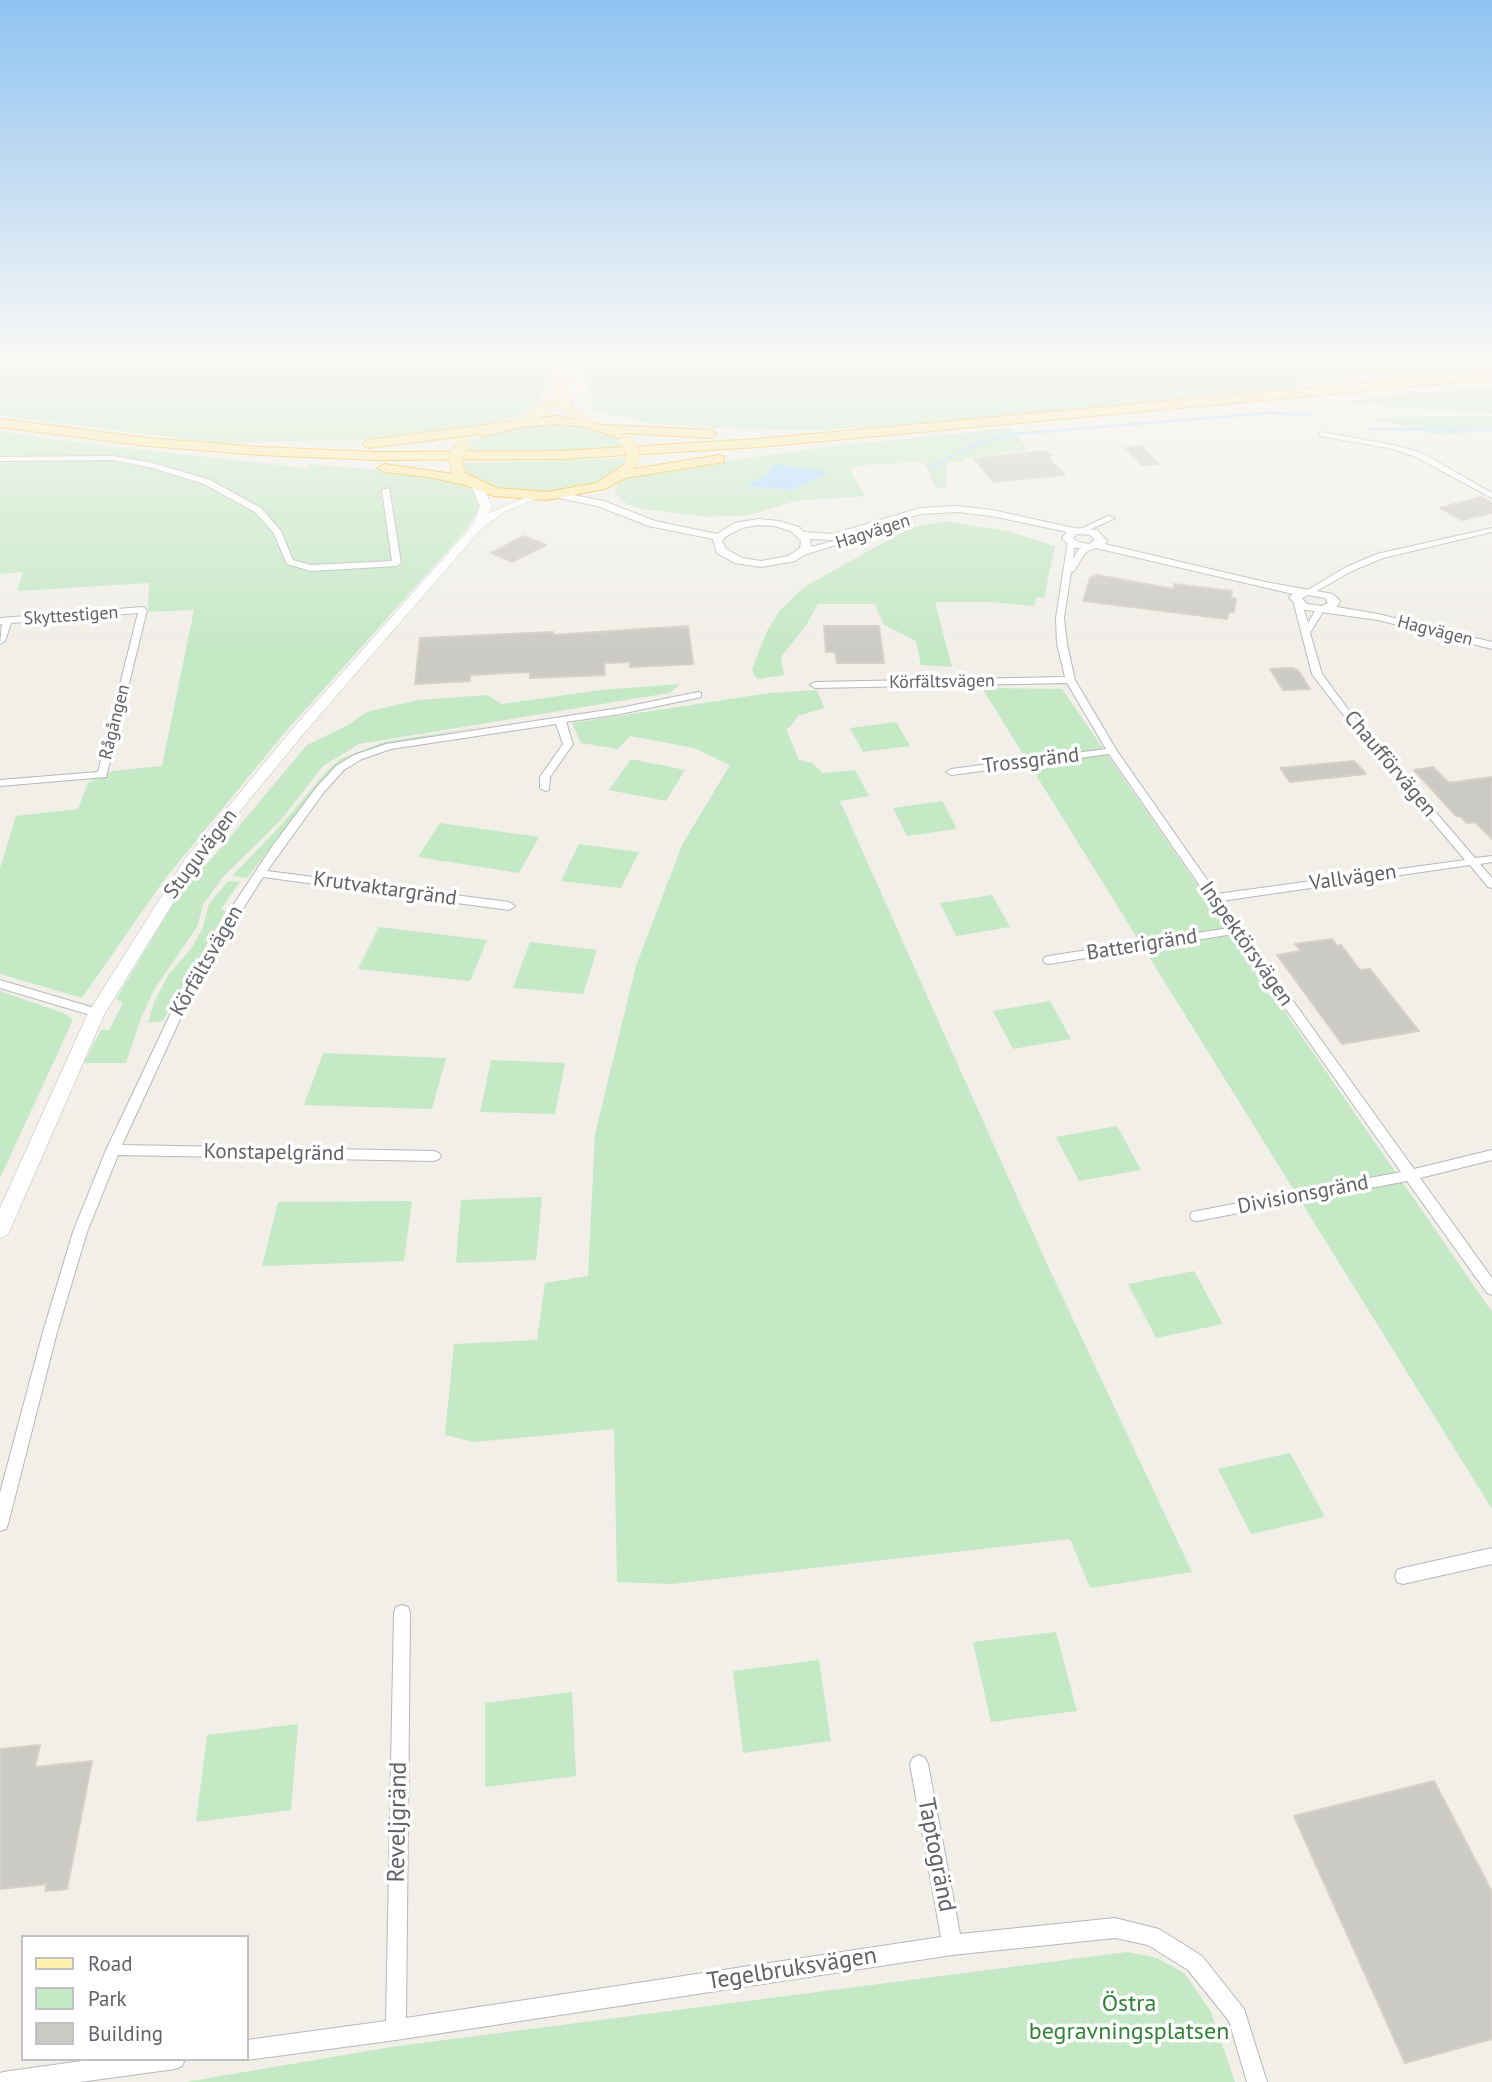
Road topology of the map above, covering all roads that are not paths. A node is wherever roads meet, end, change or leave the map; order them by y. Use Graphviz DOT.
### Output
graph roads {
  1 [pos="251,455"];
  2 [pos="305,455"];
  3 [pos="360,455"];
  4 [pos="457,455"];
  5 [pos="552,455"];
  6 [pos="597,455"];
  7 [pos="633,455"];
  8 [pos="755,455"];
  9 [pos="1421,455"];
  10 [pos="0,459"];
  11 [pos="615,478"];
  12 [pos="473,484"];
  13 [pos="386,490"];
  14 [pos="558,495"];
  15 [pos="537,496"];
  16 [pos="1492,496"];
  17 [pos="742,524"];
  18 [pos="478,526"];
  19 [pos="1492,530"];
  20 [pos="804,536"];
  21 [pos="1073,536"];
  22 [pos="719,538"];
  23 [pos="1097,542"];
  24 [pos="802,552"];
  25 [pos="1067,575"];
  26 [pos="1331,580"];
  27 [pos="1302,597"];
  28 [pos="1327,604"];
  29 [pos="143,610"];
  30 [pos="4,621"];
  31 [pos="1307,632"];
  32 [pos="0,641"];
  33 [pos="1492,646"];
  34 [pos="1070,680"];
  35 [pos="815,685"];
  36 [pos="698,695"];
  37 [pos="560,720"];
  38 [pos="1112,751"];
  39 [pos="951,772"];
  40 [pos="0,783"];
  41 [pos="545,789"];
  42 [pos="1492,859"];
  43 [pos="1472,862"];
  44 [pos="261,873"];
  45 [pos="1492,885"];
  46 [pos="1214,898"];
  47 [pos="509,906"];
  48 [pos="1236,930"];
  49 [pos="1049,960"];
  50 [pos="0,984"];
  51 [pos="97,1013"];
  52 [pos="113,1150"];
  53 [pos="1492,1155"];
  54 [pos="434,1156"];
  55 [pos="1410,1175"];
  56 [pos="1197,1216"];
  57 [pos="0,1230"];
  58 [pos="1492,1289"];
  59 [pos="0,1524"];
  60 [pos="1492,1556"];
  61 [pos="1403,1576"];
  62 [pos="402,1613"];
  63 [pos="919,1764"];
  64 [pos="952,1945"];
  65 [pos="396,2030"];
  66 [pos="248,2050"];
  67 [pos="160,2061"];
  68 [pos="4,2082"];
  69 [pos="1257,2082"];
  1 -- 12 [label="highway"];
  2 -- 6 [label="highway"];
  3 -- 5 [label="highway"];
  4 -- 12 [label="highway, bridge"];
  7 -- 11 [label="highway, bridge"];
  8 -- 11 [label="highway"];
  9 -- 16 [label="street"];
  10 -- 13 [label="street"];
  11 -- 14 [label="highway"];
  11 -- 17 [label="street"];
  12 -- 15 [label="highway"];
  12 -- 18 [label="main road"];
  14 -- 15 [label="highway"];
  14 -- 22 [label="street"];
  15 -- 18 [label="main road, Stuguvägen"];
  17 -- 20 [label="street"];
  17 -- 22 [label="street"];
  18 -- 51 [label="main road, Stuguvägen"];
  19 -- 26 [label="street"];
  20 -- 21 [label="street, Hagvägen"];
  20 -- 24 [label="street"];
  21 -- 23 [label="street"];
  21 -- 23 [label="street"];
  21 -- 23 [label="street"];
  21 -- 24 [label="street, Hagvägen"];
  21 -- 25 [label="street, Inspektörsvägen"];
  22 -- 24 [label="street, Hagvägen"];
  23 -- 25 [label="street, Inspektörsvägen"];
  23 -- 27 [label="street"];
  25 -- 34 [label="street, Inspektörsvägen"];
  26 -- 27 [label="street"];
  26 -- 28 [label="street"];
  27 -- 28 [label="street"];
  27 -- 28 [label="street"];
  27 -- 31 [label="street, Chaufförvägen"];
  28 -- 31 [label="street"];
  28 -- 33 [label="street, Hagvägen"];
  29 -- 30 [label="street, Skyttestigen"];
  29 -- 40 [label="street, Rågången"];
  30 -- 32 [label="street"];
  31 -- 43 [label="street, Chaufförvägen"];
  34 -- 35 [label="street, Körfältsvägen"];
  34 -- 38 [label="street, Inspektörsvägen"];
  36 -- 37 [label="street, Körfältsvägen"];
  37 -- 41 [label="street"];
  37 -- 44 [label="street, Körfältsvägen"];
  38 -- 39 [label="street, Trossgränd"];
  38 -- 46 [label="street, Inspektörsvägen"];
  42 -- 43 [label="street, Vallvägen"];
  43 -- 45 [label="street, Chaufförvägen"];
  43 -- 46 [label="street, Vallvägen"];
  44 -- 47 [label="street, Krutvaktargränd"];
  44 -- 52 [label="street, Körfältsvägen"];
  46 -- 48 [label="street, Inspektörsvägen"];
  48 -- 49 [label="street, Batterigränd"];
  48 -- 55 [label="street, Inspektörsvägen"];
  50 -- 51 [label="street"];
  51 -- 57 [label="main road, Stuguvägen"];
  52 -- 54 [label="street, Konstapelgränd"];
  52 -- 59 [label="street, Körfältsvägen"];
  53 -- 55 [label="street, Divisionsgränd"];
  55 -- 56 [label="street, Divisionsgränd"];
  55 -- 58 [label="street, Inspektörsvägen"];
  60 -- 61 [label="street"];
  62 -- 65 [label="street, Reveljgränd"];
  63 -- 64 [label="street, Taptogränd"];
  64 -- 65 [label="street, Tegelbruksvägen"];
  64 -- 69 [label="street, Tegelbruksvägen"];
  65 -- 66 [label="street, Tegelbruksvägen"];
  67 -- 68 [label="street"];
}
